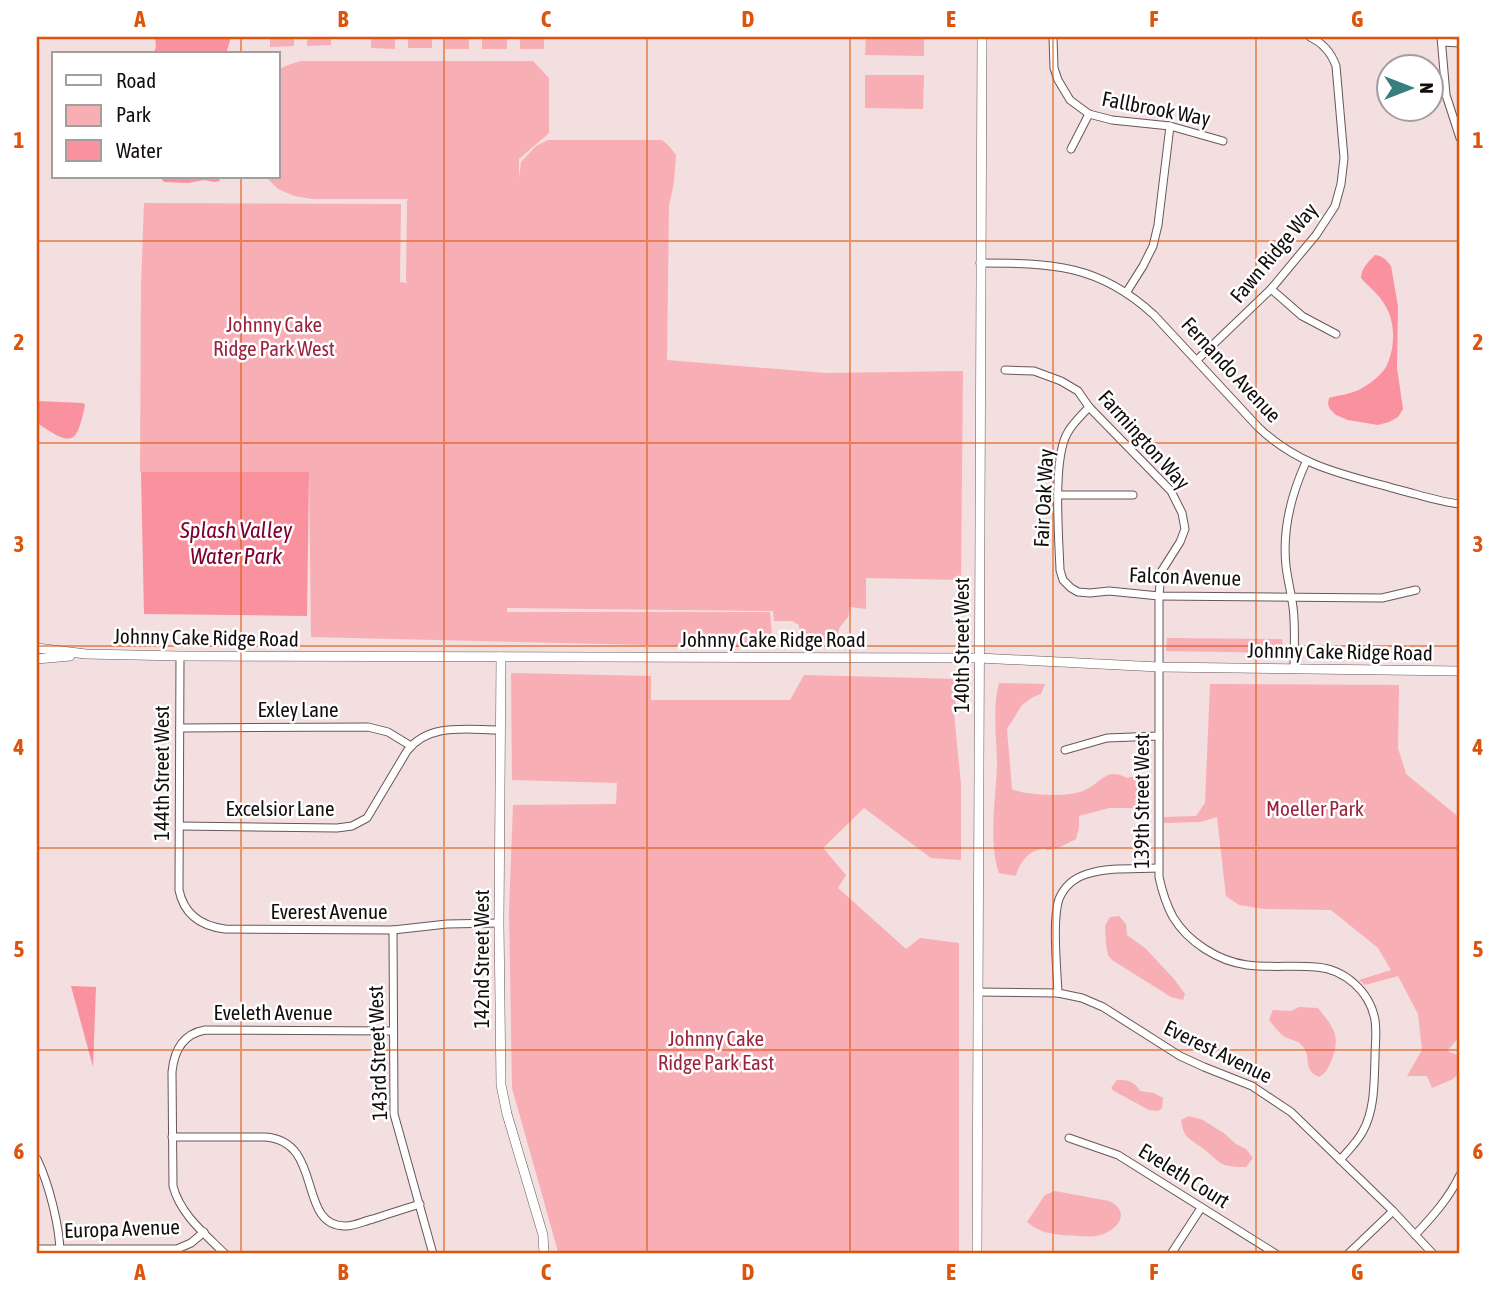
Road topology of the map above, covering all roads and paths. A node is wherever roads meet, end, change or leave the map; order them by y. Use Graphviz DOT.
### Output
graph roads {
  1 [pos="982,37"];
  2 [pos="1053,37"];
  3 [pos="1310,37"];
  4 [pos="1442,39"];
  5 [pos="1460,43"];
  6 [pos="1089,114"];
  7 [pos="1170,126"];
  8 [pos="1460,138"];
  9 [pos="1223,141"];
  10 [pos="1071,149"];
  11 [pos="980,263"];
  12 [pos="1271,289"];
  13 [pos="1126,293"];
  14 [pos="1336,334"];
  15 [pos="1197,360"];
  16 [pos="1005,370"];
  17 [pos="1089,407"];
  18 [pos="1306,462"];
  19 [pos="1058,495"];
  20 [pos="1133,495"];
  21 [pos="1460,504"];
  22 [pos="1416,590"];
  23 [pos="1078,592"];
  24 [pos="1158,596"];
  25 [pos="1291,597"];
  26 [pos="37,648"];
  27 [pos="86,654"];
  28 [pos="180,656"];
  29 [pos="500,657"];
  30 [pos="979,658"];
  31 [pos="37,659"];
  32 [pos="1159,667"];
  33 [pos="1294,668"];
  34 [pos="1460,671"];
  35 [pos="180,728"];
  36 [pos="500,730"];
  37 [pos="1159,736"];
  38 [pos="411,746"];
  39 [pos="1065,750"];
  40 [pos="180,827"];
  41 [pos="1158,868"];
  42 [pos="179,890"];
  43 [pos="499,923"];
  44 [pos="393,930"];
  45 [pos="978,992"];
  46 [pos="1058,993"];
  47 [pos="392,1031"];
  48 [pos="172,1137"];
  49 [pos="1069,1138"];
  50 [pos="37,1159"];
  51 [pos="1340,1160"];
  52 [pos="1460,1175"];
  53 [pos="420,1204"];
  54 [pos="1202,1208"];
  55 [pos="1393,1211"];
  56 [pos="204,1232"];
  57 [pos="1415,1234"];
  58 [pos="37,1249"];
  59 [pos="60,1252"];
  60 [pos="225,1254"];
  61 [pos="432,1254"];
  62 [pos="544,1254"];
  63 [pos="977,1254"];
  64 [pos="1171,1254"];
  65 [pos="1276,1254"];
  66 [pos="1348,1254"];
  67 [pos="1433,1254"];
  1 -- 11 [label="street, 140th Street West"];
  2 -- 6 [label="street, Fallbrook Way"];
  3 -- 12 [label="street, Fawn Ridge Way"];
  4 -- 5 [label="street"];
  4 -- 8 [label="street"];
  6 -- 7 [label="street, Fallbrook Way"];
  6 -- 10 [label="street"];
  7 -- 9 [label="street, Fallbrook Way"];
  7 -- 13 [label="street"];
  11 -- 13 [label="street, Fernando Avenue"];
  11 -- 30 [label="street, 140th Street West"];
  12 -- 14 [label="street"];
  12 -- 15 [label="street, Fawn Ridge Way"];
  13 -- 15 [label="street, Fernando Avenue"];
  15 -- 18 [label="street, Fernando Avenue"];
  16 -- 17 [label="street, Farmington Way"];
  17 -- 19 [label="street, Fair Oak Way"];
  17 -- 24 [label="street, Farmington Way"];
  18 -- 21 [label="street, Fernando Avenue"];
  18 -- 25 [label="street"];
  19 -- 20 [label="street"];
  19 -- 23 [label="street, Fair Oak Way"];
  22 -- 25 [label="street, Falcon Avenue"];
  23 -- 24 [label="street, Falcon Avenue"];
  24 -- 25 [label="street, Falcon Avenue"];
  24 -- 32 [label="street, Farmington Way"];
  25 -- 33 [label="street"];
  26 -- 27 [label="street, Johnny Cake Ridge Road"];
  27 -- 28 [label="street, Johnny Cake Ridge Road"];
  27 -- 31 [label="street, Johnny Cake Ridge Road"];
  28 -- 29 [label="street, Johnny Cake Ridge Road"];
  28 -- 35 [label="street, 144th Street West"];
  29 -- 30 [label="street, Johnny Cake Ridge Road"];
  29 -- 36 [label="street, 142nd Street West"];
  30 -- 32 [label="street, Johnny Cake Ridge Road"];
  30 -- 45 [label="street, 140th Street West"];
  32 -- 33 [label="street, Johnny Cake Ridge Road"];
  32 -- 37 [label="street, 139th Street West"];
  33 -- 34 [label="street, Johnny Cake Ridge Road"];
  35 -- 38 [label="street, Exley Lane"];
  35 -- 40 [label="street, 144th Street West"];
  36 -- 38 [label="street"];
  36 -- 43 [label="street, 142nd Street West"];
  37 -- 39 [label="street"];
  37 -- 41 [label="street, 139th Street West"];
  38 -- 40 [label="street, Excelsior Lane"];
  40 -- 42 [label="street, 144th Street West"];
  41 -- 46 [label="street"];
  41 -- 51 [label="street, 139th Street West"];
  42 -- 44 [label="street, Everest Avenue"];
  43 -- 44 [label="street, Everest Avenue"];
  43 -- 62 [label="street, 142nd Street West"];
  44 -- 47 [label="street, 143rd Street West"];
  45 -- 46 [label="street, Everest Avenue"];
  45 -- 63 [label="street, 140th Street West"];
  46 -- 51 [label="street, Everest Avenue"];
  47 -- 48 [label="street, Eveleth Avenue"];
  47 -- 53 [label="street, 143rd Street West"];
  48 -- 53 [label="street"];
  48 -- 56 [label="street"];
  49 -- 54 [label="street, Eveleth Court"];
  50 -- 59 [label="street"];
  51 -- 55 [label="street, Everest Avenue"];
  52 -- 57 [label="street"];
  53 -- 61 [label="street, 143rd Street West"];
  54 -- 64 [label="street"];
  54 -- 65 [label="street, Eveleth Court"];
  55 -- 57 [label="street, Everest Avenue"];
  55 -- 66 [label="street"];
  56 -- 59 [label="street, Europa Avenue"];
  56 -- 60 [label="street"];
  57 -- 67 [label="street, Everest Avenue"];
  58 -- 59 [label="street, Europa Avenue"];
}
